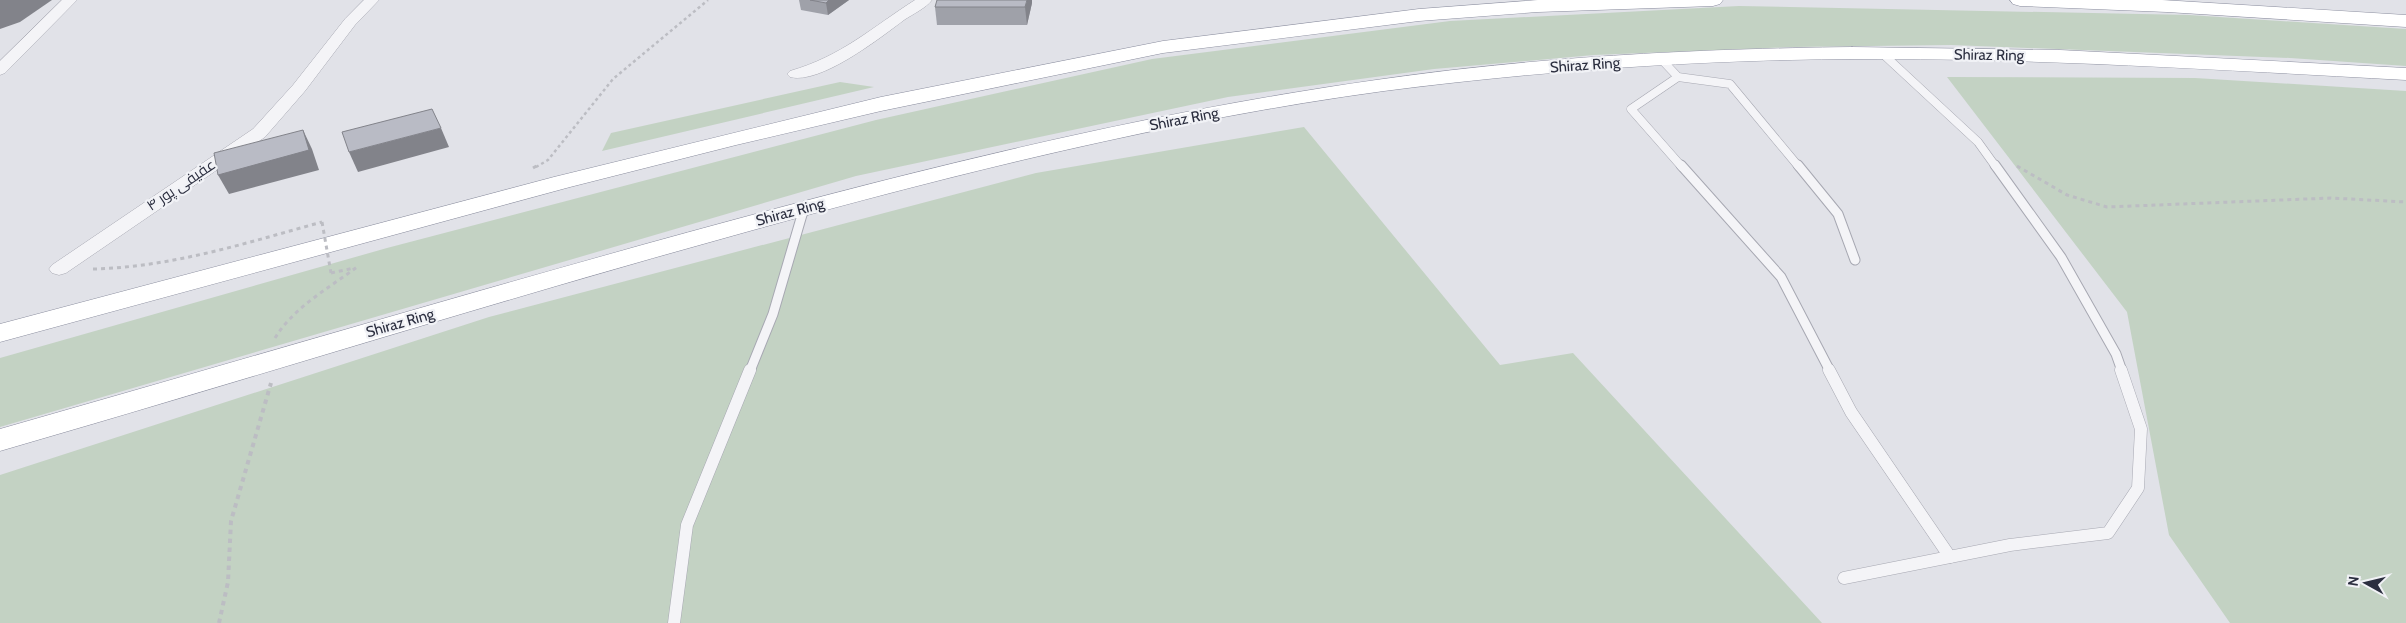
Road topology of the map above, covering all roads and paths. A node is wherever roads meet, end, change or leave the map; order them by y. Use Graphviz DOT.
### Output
graph roads {
  1 [pos="70,0"];
  2 [pos="372,0"];
  3 [pos="708,0"];
  4 [pos="925,0"];
  5 [pos="1713,0"];
  6 [pos="2020,0"];
  7 [pos="2406,21"];
  8 [pos="1883,54"];
  9 [pos="1662,60"];
  10 [pos="0,70"];
  11 [pos="795,74"];
  12 [pos="2406,74"];
  13 [pos="1678,76"];
  14 [pos="2010,162"];
  15 [pos="530,170"];
  16 [pos="2406,202"];
  17 [pos="804,208"];
  18 [pos="327,230"];
  19 [pos="319,232"];
  20 [pos="1855,260"];
  21 [pos="59,269"];
  22 [pos="0,333"];
  23 [pos="275,339"];
  24 [pos="271,382"];
  25 [pos="0,440"];
  26 [pos="1950,557"];
  27 [pos="1844,578"];
  28 [pos="219,623"];
  29 [pos="674,623"];
  1 -- 10 [label="street"];
  2 -- 21 [label="street, عفیفی پور ۴"];
  3 -- 15 [label="path"];
  4 -- 11 [label="street"];
  5 -- 22 [label="highway"];
  6 -- 7 [label="highway"];
  8 -- 9 [label="highway, Shiraz Ring"];
  8 -- 12 [label="highway, Shiraz Ring"];
  8 -- 26 [label="lane"];
  9 -- 13 [label="lane"];
  9 -- 17 [label="highway, Shiraz Ring"];
  13 -- 20 [label="lane"];
  13 -- 26 [label="lane"];
  14 -- 16 [label="path"];
  17 -- 25 [label="highway, Shiraz Ring"];
  17 -- 29 [label="lane"];
  18 -- 19 [label="path"];
  21 -- 23 [label="path, bridge"];
  24 -- 28 [label="path"];
  26 -- 27 [label="lane"];
}
